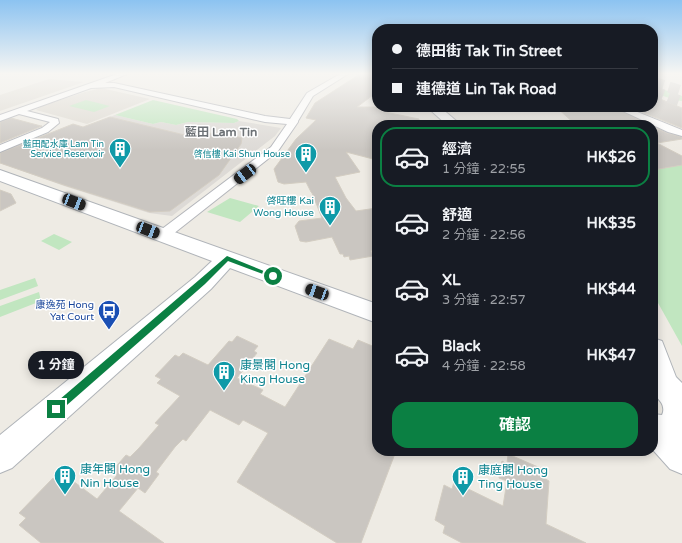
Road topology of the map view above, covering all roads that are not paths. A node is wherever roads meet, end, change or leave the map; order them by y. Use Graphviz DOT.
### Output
graph roads {
  1 [pos="51,99"];
  2 [pos="184,99"];
  3 [pos="307,99"];
  4 [pos="18,111"];
  5 [pos="439,112"];
  6 [pos="630,112"];
  7 [pos="0,118"];
  8 [pos="448,120"];
  9 [pos="648,120"];
  10 [pos="658,121"];
  11 [pos="294,122"];
  12 [pos="658,124"];
  13 [pos="682,124"];
  14 [pos="682,133"];
  15 [pos="0,149"];
  16 [pos="0,175"];
  17 [pos="162,235"];
  18 [pos="227,258"];
  19 [pos="372,312"];
  20 [pos="659,381"];
  21 [pos="667,431"];
  22 [pos="0,456"];
  23 [pos="682,457"];
  1 -- 4 [label="street"];
  2 -- 11 [label="street"];
  3 -- 11 [label="street"];
  4 -- 7 [label="street"];
  4 -- 15 [label="street"];
  5 -- 8 [label="street"];
  6 -- 9 [label="street"];
  10 -- 13 [label="street"];
  11 -- 17 [label="street"];
  12 -- 14 [label="street"];
  16 -- 17 [label="street"];
  17 -- 18 [label="street"];
  18 -- 19 [label="street"];
  18 -- 22 [label="street"];
  20 -- 21 [label="street"];
  21 -- 23 [label="street"];
}
